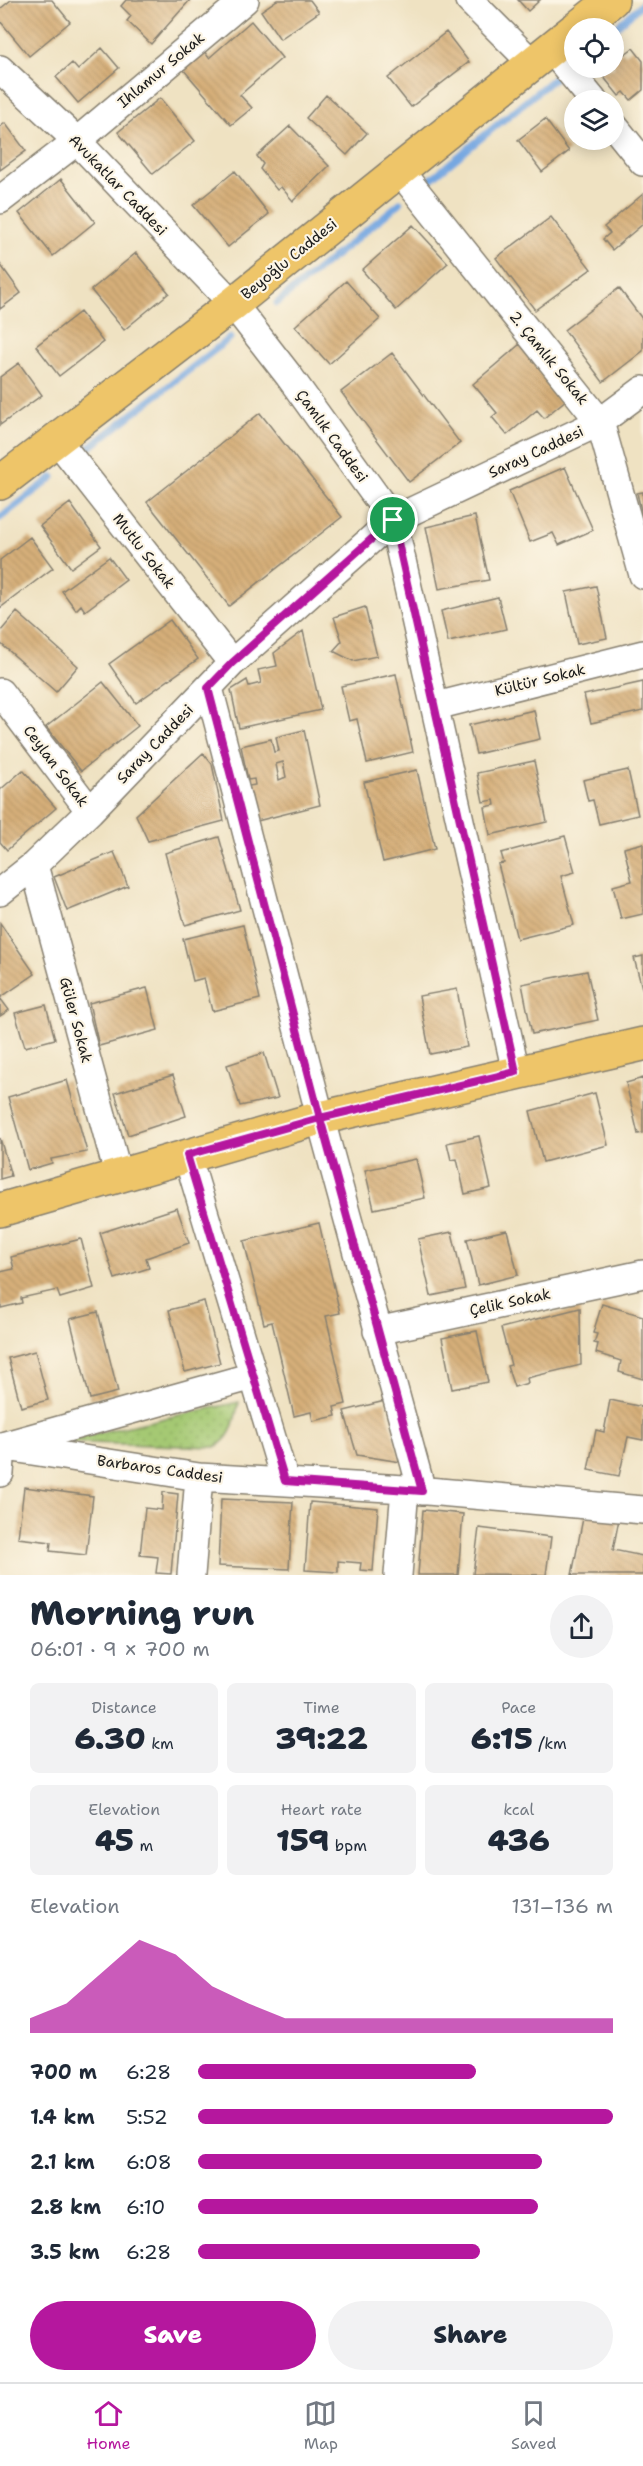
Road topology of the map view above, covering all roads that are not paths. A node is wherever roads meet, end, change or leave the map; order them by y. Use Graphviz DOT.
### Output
graph roads {
  1 [pos="469,0"];
  2 [pos="612,0"];
  3 [pos="234,3"];
  4 [pos="559,43"];
  5 [pos="0,69"];
  6 [pos="587,90"];
  7 [pos="624,138"];
  8 [pos="77,141"];
  9 [pos="643,162"];
  10 [pos="399,170"];
  11 [pos="0,200"];
  12 [pos="232,304"];
  13 [pos="643,390"];
  14 [pos="600,422"];
  15 [pos="57,440"];
  16 [pos="0,483"];
  17 [pos="393,520"];
  18 [pos="643,575"];
  19 [pos="643,654"];
  20 [pos="232,663"];
  21 [pos="208,688"];
  22 [pos="0,692"];
  23 [pos="436,706"];
  24 [pos="90,812"];
  25 [pos="34,866"];
  26 [pos="0,892"];
  27 [pos="643,1044"];
  28 [pos="516,1072"];
  29 [pos="320,1118"];
  30 [pos="187,1155"];
  31 [pos="118,1174"];
  32 [pos="0,1210"];
  33 [pos="643,1274"];
  34 [pos="377,1331"];
  35 [pos="253,1376"];
  36 [pos="1,1446"];
  37 [pos="0,1473"];
  38 [pos="199,1477"];
  39 [pos="285,1481"];
  40 [pos="413,1490"];
  41 [pos="643,1510"];
  42 [pos="191,1575"];
  43 [pos="398,1575"];
  1 -- 4 [label="street"];
  2 -- 4 [label="main road, Beyoğlu Caddesi"];
  3 -- 8 [label="street, Ihlamur Sokak"];
  4 -- 6 [label="street"];
  4 -- 10 [label="main road, Beyoğlu Caddesi"];
  5 -- 8 [label="street, Avukatlar Caddesi"];
  7 -- 9 [label="street"];
  8 -- 11 [label="street, Ihlamur Sokak"];
  8 -- 12 [label="street, Avukatlar Caddesi"];
  10 -- 12 [label="main road, Beyoğlu Caddesi"];
  10 -- 14 [label="street, 2. Çamlık Sokak"];
  12 -- 15 [label="main road, Beyoğlu Caddesi"];
  12 -- 17 [label="street, Çamlık Caddesi"];
  13 -- 14 [label="street, Saray Caddesi"];
  14 -- 17 [label="street, Saray Caddesi"];
  14 -- 18 [label="street, 2. Çamlık Sokak"];
  15 -- 16 [label="main road, Beyoğlu Caddesi"];
  15 -- 20 [label="street, Mutlu Sokak"];
  17 -- 20 [label="street, Saray Caddesi"];
  17 -- 23 [label="street, Çamlık Caddesi"];
  19 -- 23 [label="street, Kültür Sokak"];
  20 -- 21 [label="street, Saray Caddesi"];
  21 -- 24 [label="street, Saray Caddesi"];
  21 -- 29 [label="street"];
  22 -- 24 [label="street, Ceylan Sokak"];
  23 -- 28 [label="street, Çamlık Caddesi"];
  24 -- 25 [label="street, Saray Caddesi"];
  25 -- 26 [label="street, Saray Caddesi"];
  25 -- 31 [label="street, Güler Sokak"];
  27 -- 28 [label="main road"];
  28 -- 29 [label="main road"];
  29 -- 30 [label="main road"];
  29 -- 34 [label="street"];
  30 -- 31 [label="main road"];
  30 -- 35 [label="street"];
  31 -- 32 [label="main road"];
  33 -- 34 [label="street, Çelik Sokak"];
  34 -- 40 [label="street"];
  35 -- 36 [label="street"];
  35 -- 39 [label="street"];
  36 -- 37 [label="street"];
  36 -- 38 [label="street, Barbaros Caddesi"];
  38 -- 39 [label="street, Barbaros Caddesi"];
  38 -- 42 [label="street"];
  39 -- 40 [label="street, Barbaros Caddesi"];
  40 -- 41 [label="street, Barbaros Caddesi"];
  40 -- 43 [label="street"];
}
